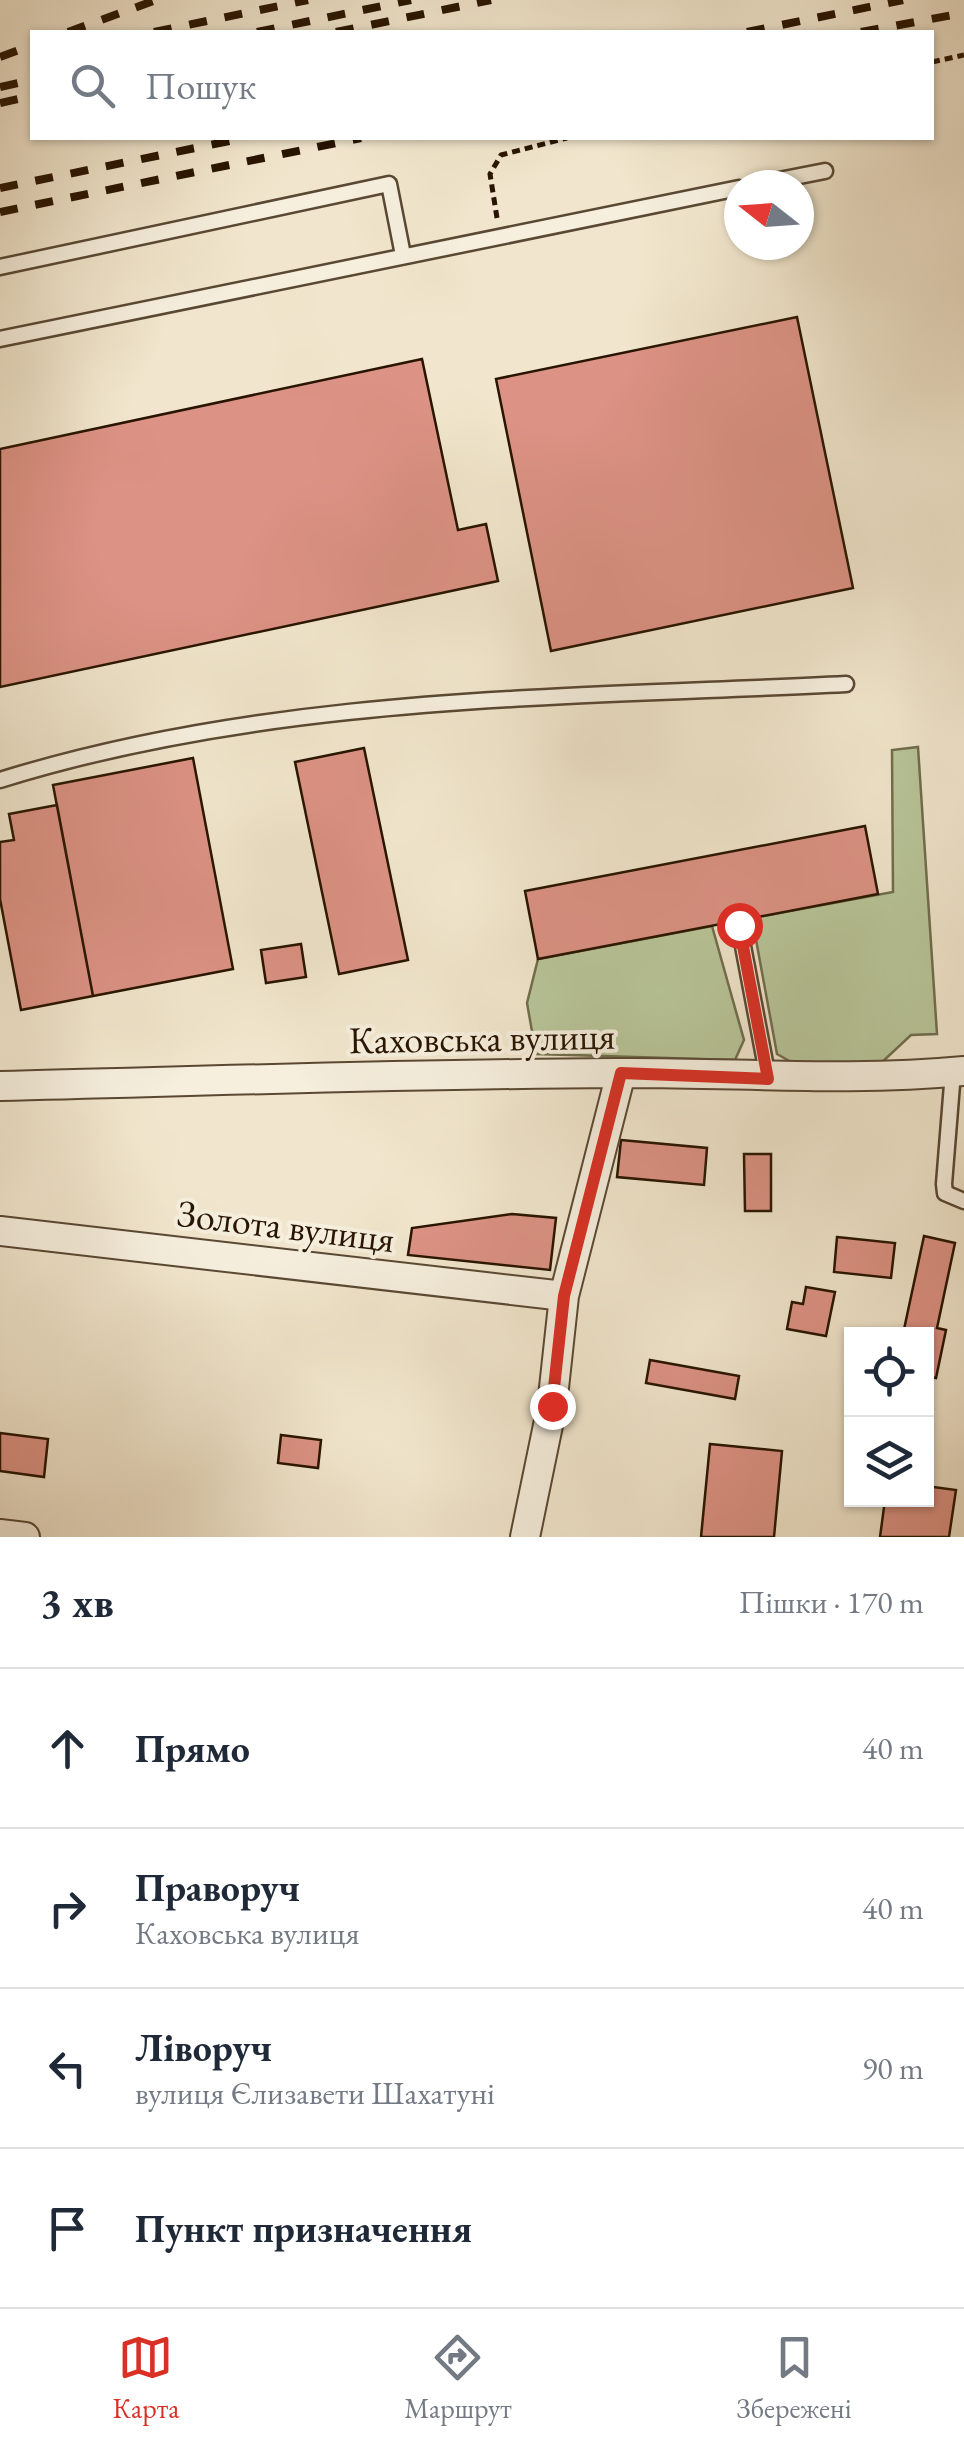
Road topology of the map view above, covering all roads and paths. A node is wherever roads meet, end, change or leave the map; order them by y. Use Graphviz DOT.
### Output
graph roads {
  1 [pos="964,56"];
  2 [pos="934,62"];
  3 [pos="559,140"];
  4 [pos="825,171"];
  5 [pos="814,173"];
  6 [pos="724,191"];
  7 [pos="499,236"];
  8 [pos="403,255"];
  9 [pos="0,267"];
  10 [pos="0,339"];
  11 [pos="846,684"];
  12 [pos="0,780"];
  13 [pos="739,925"];
  14 [pos="958,1072"];
  15 [pos="621,1073"];
  16 [pos="768,1079"];
  17 [pos="0,1086"];
  18 [pos="964,1201"];
  19 [pos="0,1231"];
  20 [pos="564,1296"];
  21 [pos="0,1534"];
  22 [pos="25,1537"];
  23 [pos="525,1537"];
  1 -- 2 [label="path"];
  3 -- 7 [label="path"];
  4 -- 5 [label="lane"];
  6 -- 7 [label="lane"];
  7 -- 8 [label="lane"];
  8 -- 9 [label="lane"];
  8 -- 10 [label="lane"];
  11 -- 12 [label="lane"];
  13 -- 16 [label="lane"];
  14 -- 16 [label="street, Каховська вулиця"];
  14 -- 18 [label="lane"];
  15 -- 16 [label="street, Каховська вулиця"];
  15 -- 17 [label="street, Каховська вулиця"];
  15 -- 20 [label="street"];
  19 -- 20 [label="street, Золота вулиця"];
  20 -- 23 [label="street"];
  21 -- 22 [label="street"];
}
